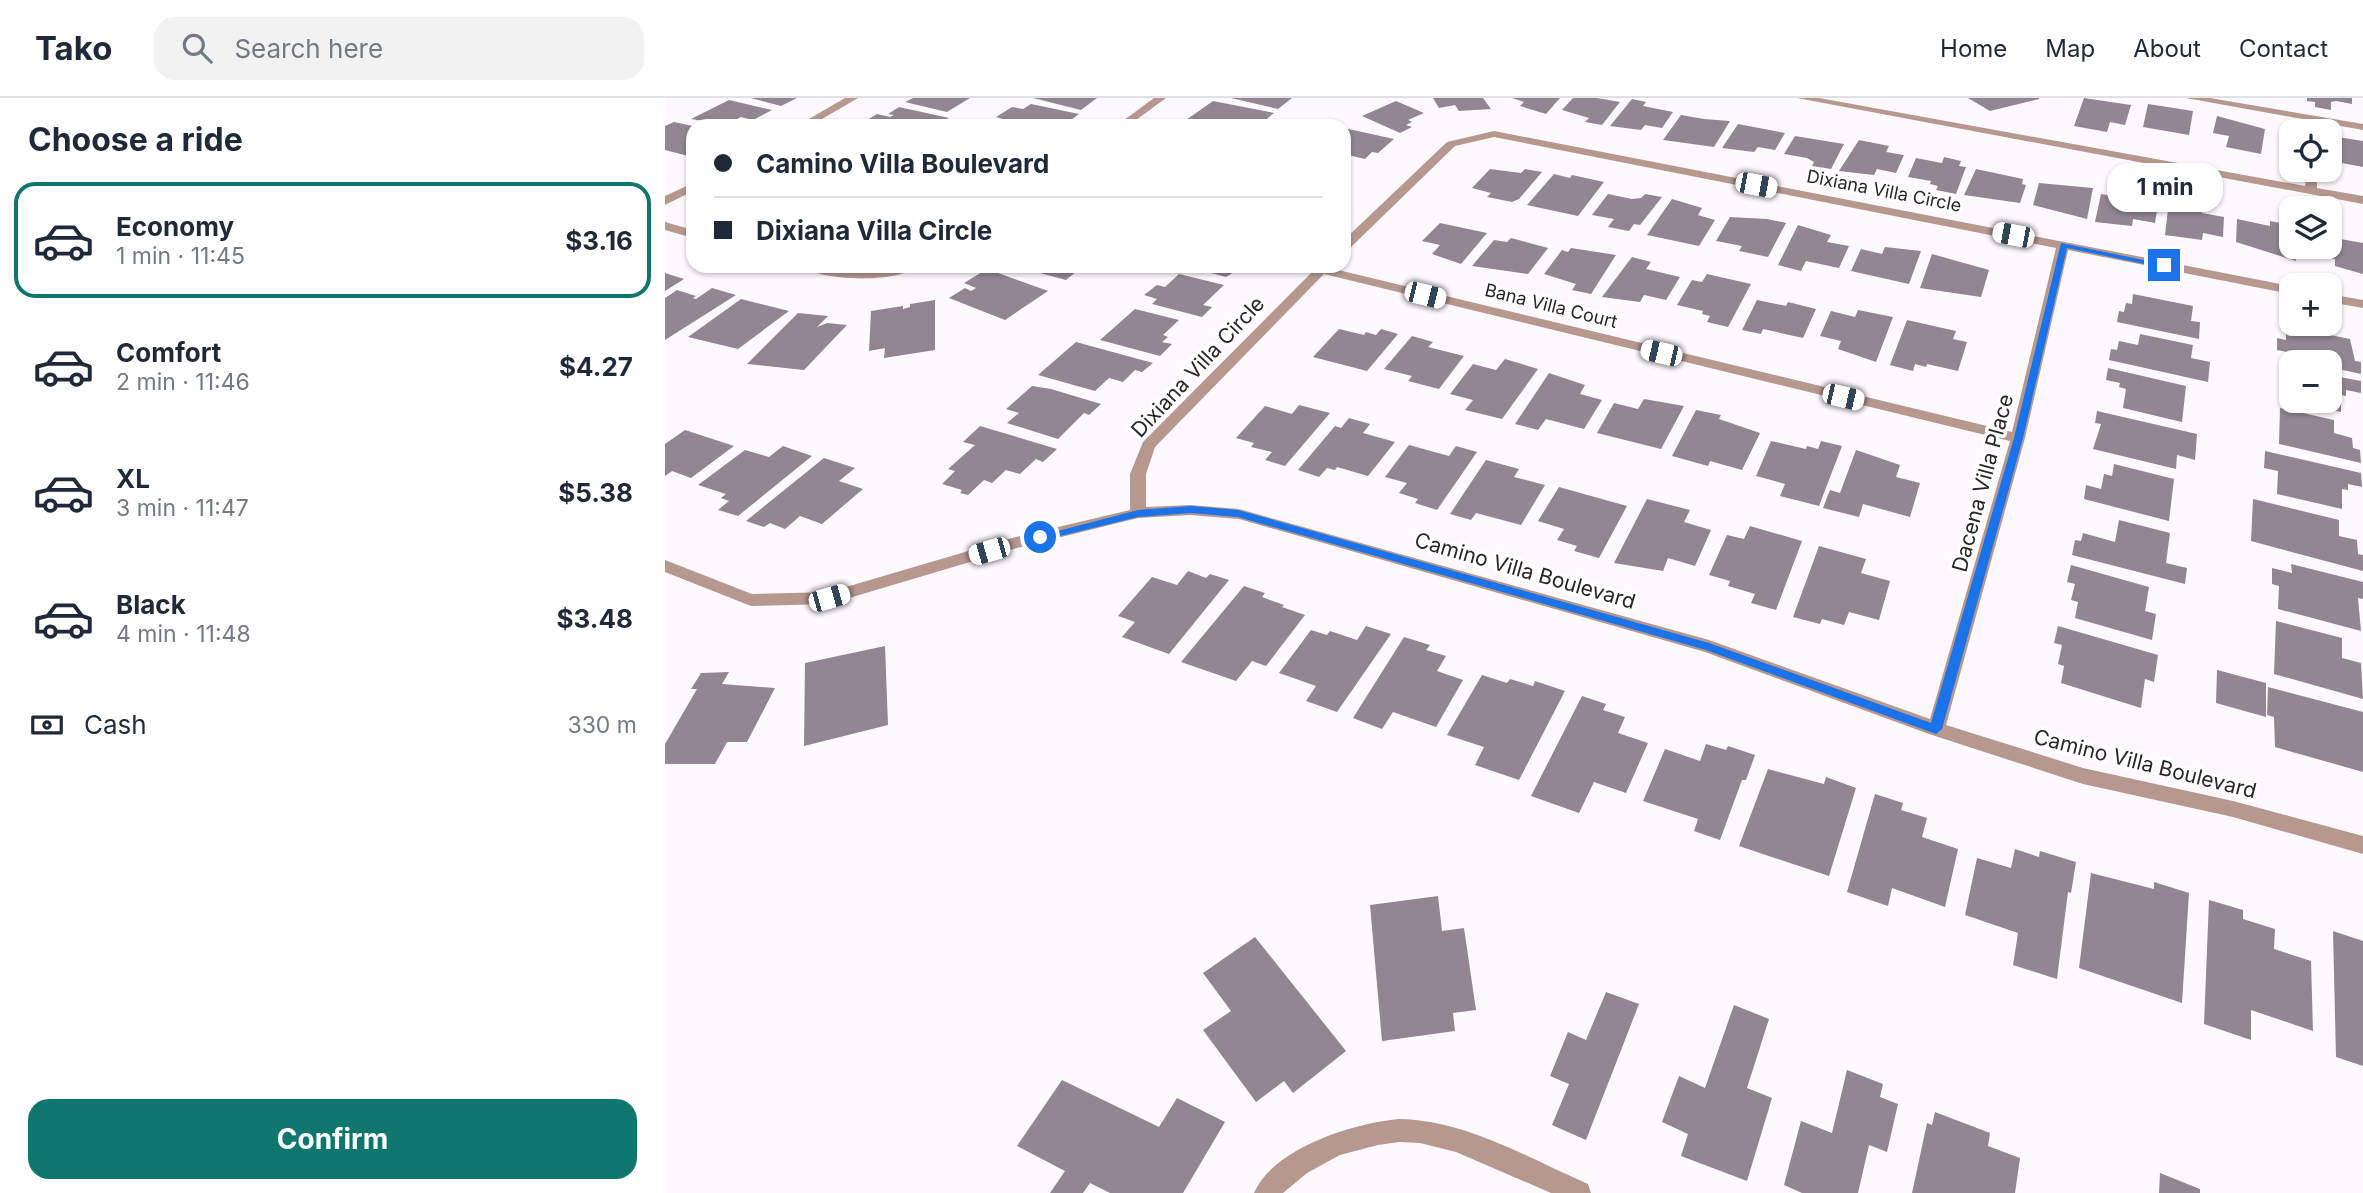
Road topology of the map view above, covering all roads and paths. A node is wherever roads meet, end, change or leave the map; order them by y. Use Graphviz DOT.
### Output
graph roads {
  1 [pos="853,98"];
  2 [pos="1160,98"];
  3 [pos="1802,98"];
  4 [pos="2191,98"];
  5 [pos="2314,118"];
  6 [pos="815,119"];
  7 [pos="1131,119"];
  8 [pos="2363,127"];
  9 [pos="2311,182"];
  10 [pos="686,190"];
  11 [pos="2311,191"];
  12 [pos="2363,200"];
  13 [pos="665,201"];
  14 [pos="665,226"];
  15 [pos="686,232"];
  16 [pos="1351,240"];
  17 [pos="2063,245"];
  18 [pos="834,273"];
  19 [pos="872,273"];
  20 [pos="1318,273"];
  21 [pos="1343,273"];
  22 [pos="2279,288"];
  23 [pos="2342,300"];
  24 [pos="2363,304"];
  25 [pos="2018,438"];
  26 [pos="1138,513"];
  27 [pos="665,566"];
  28 [pos="1936,729"];
  29 [pos="2363,845"];
  30 [pos="1266,1193"];
  31 [pos="1579,1193"];
  1 -- 6 [label="street"];
  2 -- 7 [label="street"];
  3 -- 11 [label="street"];
  4 -- 5 [label="street"];
  5 -- 8 [label="street"];
  9 -- 11 [label="street"];
  10 -- 13 [label="street"];
  11 -- 12 [label="street"];
  14 -- 15 [label="street"];
  16 -- 17 [label="street, Dixiana Villa Circle"];
  17 -- 22 [label="street, Dixiana Villa Circle"];
  17 -- 25 [label="street, Dacena Villa Place"];
  18 -- 19 [label="street"];
  20 -- 26 [label="street, Dixiana Villa Circle"];
  21 -- 25 [label="street, Bana Villa Court"];
  23 -- 24 [label="street"];
  25 -- 28 [label="street, Dacena Villa Place"];
  26 -- 27 [label="street, Camino Villa Boulevard"];
  26 -- 28 [label="street, Camino Villa Boulevard"];
  28 -- 29 [label="street, Camino Villa Boulevard"];
  30 -- 31 [label="street"];
}
